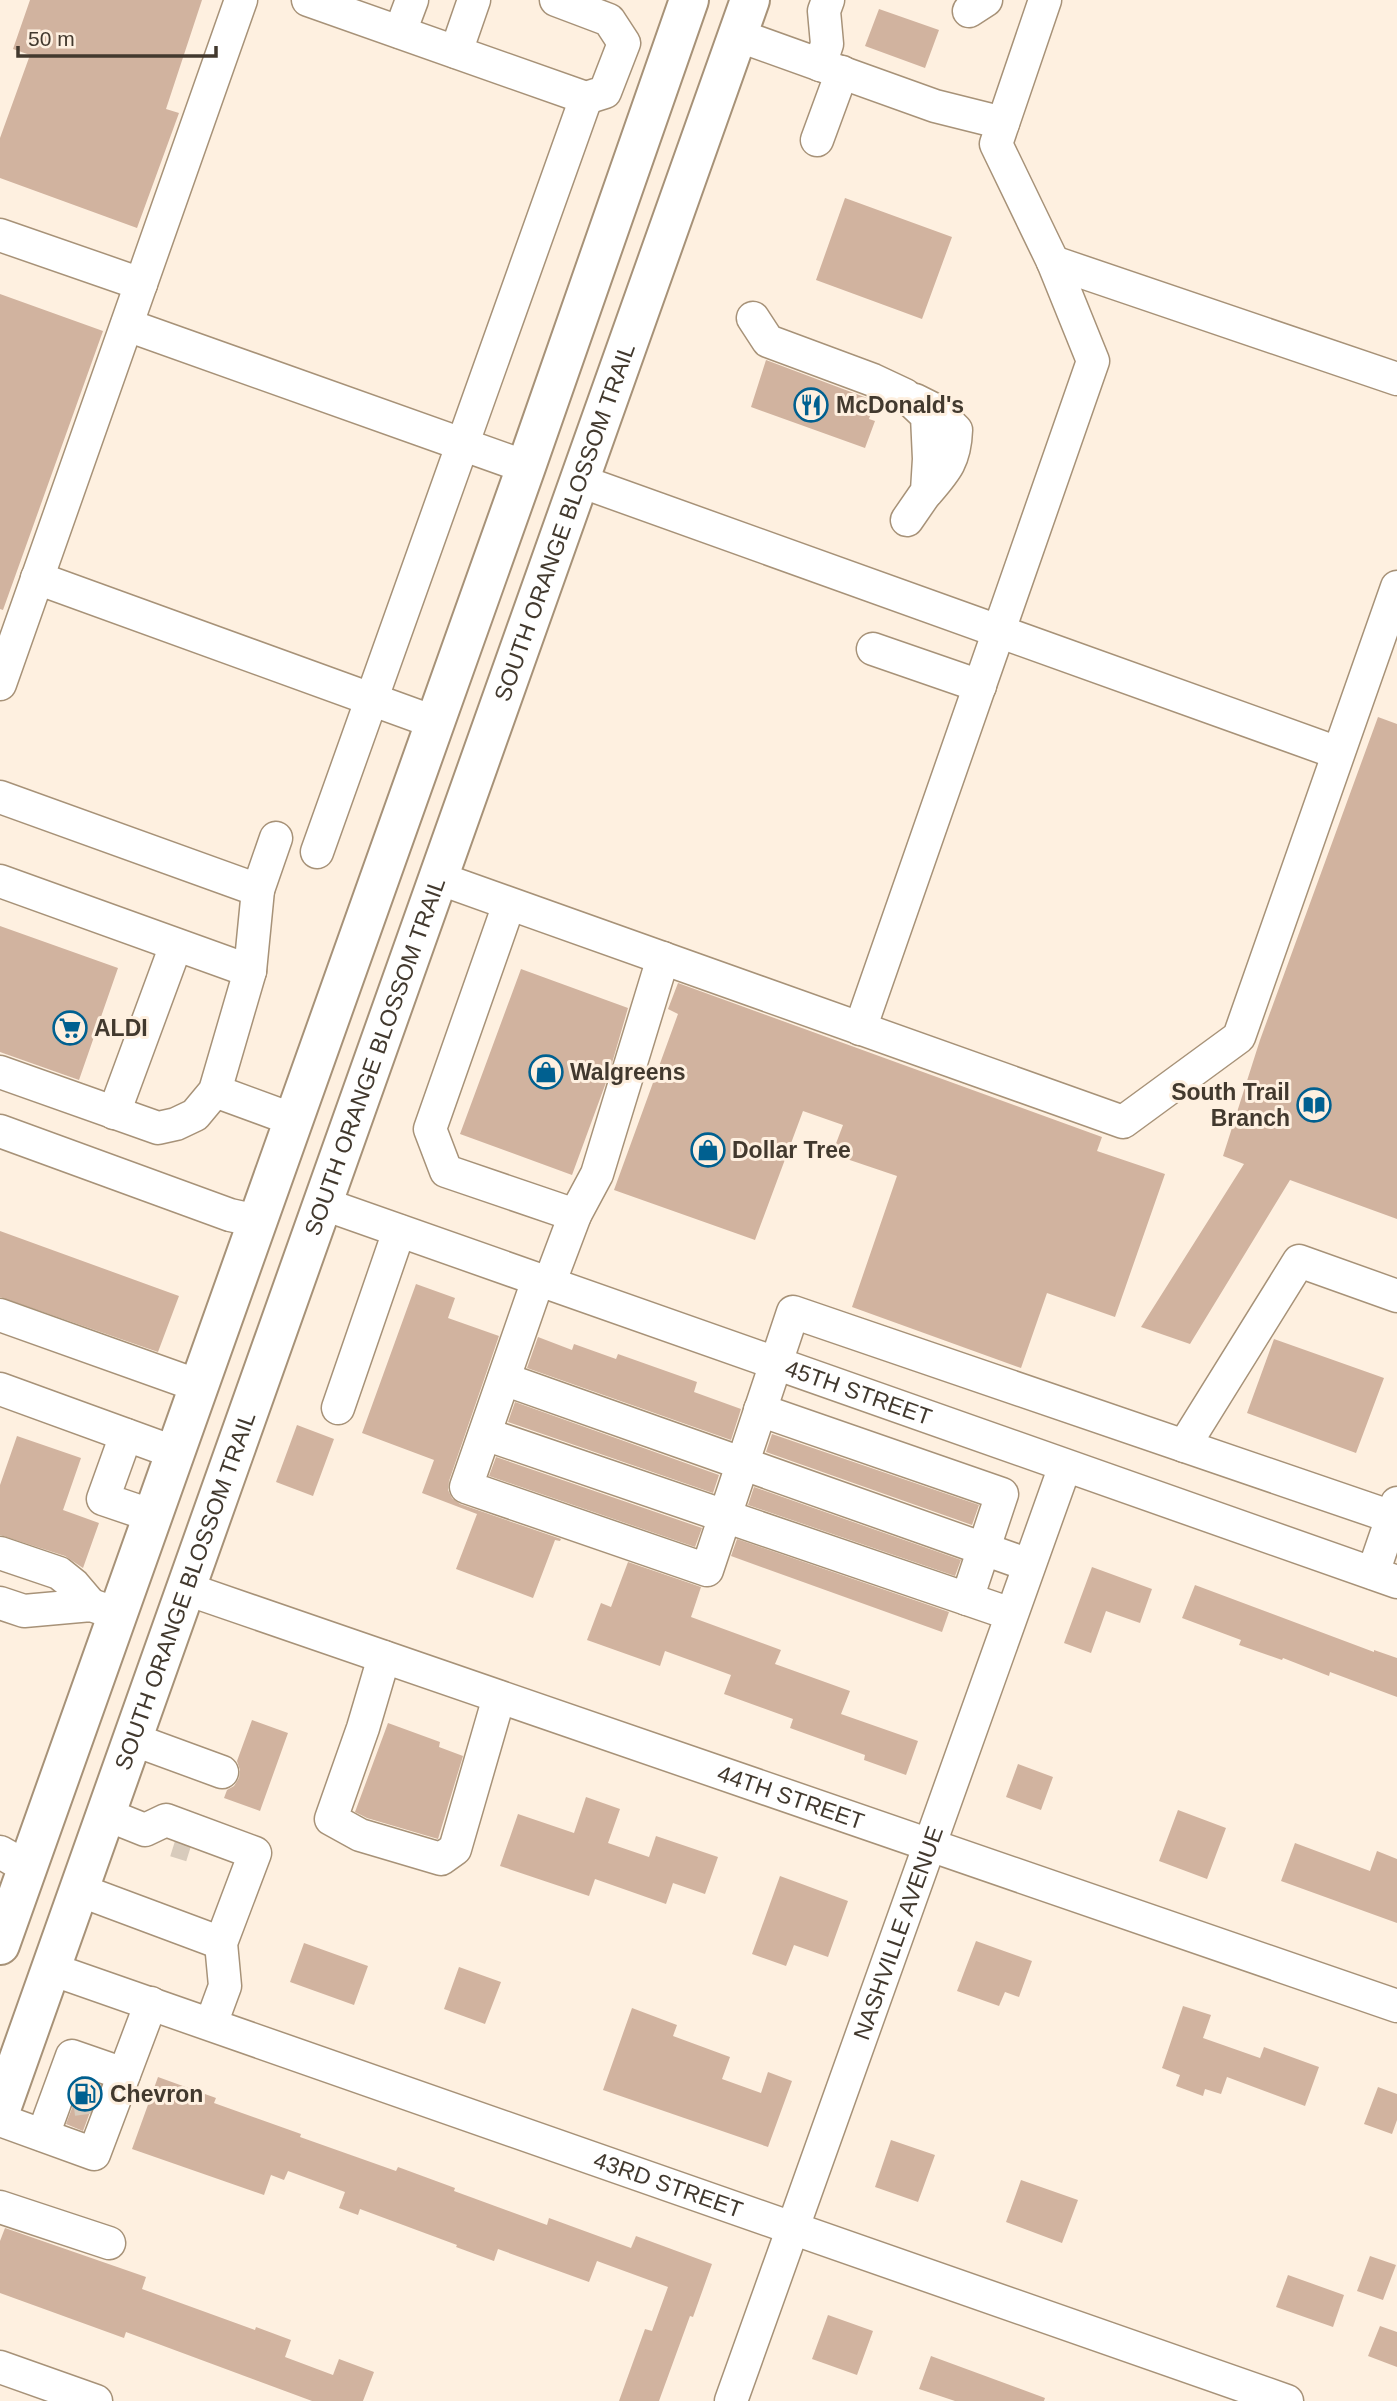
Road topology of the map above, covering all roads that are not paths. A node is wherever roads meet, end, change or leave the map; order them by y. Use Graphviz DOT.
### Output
graph roads {
  1 [pos="241,0"];
  2 [pos="309,0"];
  3 [pos="412,0"];
  4 [pos="474,0"];
  5 [pos="556,0"];
  6 [pos="690,0"];
  7 [pos="828,0"];
  8 [pos="1045,0"];
  9 [pos="743,18"];
  10 [pos="400,32"];
  11 [pos="456,52"];
  12 [pos="830,60"];
  13 [pos="586,98"];
  14 [pos="1003,123"];
  15 [pos="817,140"];
  16 [pos="0,234"];
  17 [pos="1053,262"];
  18 [pos="141,284"];
  19 [pos="753,318"];
  20 [pos="127,325"];
  21 [pos="1397,379"];
  22 [pos="462,445"];
  23 [pos="526,467"];
  24 [pos="580,481"];
  25 [pos="907,520"];
  26 [pos="37,578"];
  27 [pos="1397,587"];
  28 [pos="998,632"];
  29 [pos="873,649"];
  30 [pos="0,684"];
  31 [pos="979,686"];
  32 [pos="372,699"];
  33 [pos="435,722"];
  34 [pos="1338,753"];
  35 [pos="0,797"];
  36 [pos="276,838"];
  37 [pos="317,852"];
  38 [pos="438,878"];
  39 [pos="0,881"];
  40 [pos="258,890"];
  41 [pos="509,904"];
  42 [pos="176,945"];
  43 [pos="663,958"];
  44 [pos="250,971"];
  45 [pos="860,1030"];
  46 [pos="324,1035"];
  47 [pos="0,1072"];
  48 [pos="215,1091"];
  49 [pos="114,1113"];
  50 [pos="294,1120"];
  51 [pos="0,1131"];
  52 [pos="321,1203"];
  53 [pos="575,1215"];
  54 [pos="258,1221"];
  55 [pos="399,1231"];
  56 [pos="544,1282"];
  57 [pos="1397,1296"];
  58 [pos="0,1315"];
  59 [pos="276,1330"];
  60 [pos="775,1364"];
  61 [pos="504,1379"];
  62 [pos="200,1386"];
  63 [pos="0,1389"];
  64 [pos="338,1408"];
  65 [pos="760,1410"];
  66 [pos="485,1434"];
  67 [pos="126,1435"];
  68 [pos="1184,1446"];
  69 [pos="176,1453"];
  70 [pos="742,1464"];
  71 [pos="1065,1466"];
  72 [pos="1395,1510"];
  73 [pos="153,1516"];
  74 [pos="725,1517"];
  75 [pos="984,1549"];
  76 [pos="0,1553"];
  77 [pos="1029,1565"];
  78 [pos="1385,1577"];
  79 [pos="184,1588"];
  80 [pos="967,1599"];
  81 [pos="0,1603"];
  82 [pos="105,1609"];
  83 [pos="1011,1614"];
  84 [pos="384,1657"];
  85 [pos="499,1697"];
  86 [pos="132,1739"];
  87 [pos="222,1772"];
  88 [pos="105,1814"];
  89 [pos="145,1830"];
  90 [pos="195,1842"];
  91 [pos="929,1844"];
  92 [pos="9,1861"];
  93 [pos="79,1891"];
  94 [pos="221,1943"];
  95 [pos="0,1945"];
  96 [pos="51,1969"];
  97 [pos="151,2003"];
  98 [pos="1397,2007"];
  99 [pos="211,2024"];
  100 [pos="95,2093"];
  101 [pos="0,2112"];
  102 [pos="0,2120"];
  103 [pos="43,2135"];
  104 [pos="0,2207"];
  105 [pos="793,2229"];
  106 [pos="108,2243"];
  107 [pos="0,2367"];
  108 [pos="96,2401"];
  109 [pos="731,2401"];
  110 [pos="1286,2401"];
  1 -- 18 [label="street"];
  2 -- 10 [label="street"];
  3 -- 10 [label="street"];
  4 -- 11 [label="street"];
  5 -- 13 [label="street"];
  6 -- 23 [label="main road"];
  7 -- 12 [label="street"];
  8 -- 14 [label="street"];
  9 -- 12 [label="street"];
  9 -- 24 [label="main road, SOUTH ORANGE BLOSSOM TRAIL"];
  10 -- 11 [label="street"];
  11 -- 13 [label="street"];
  12 -- 14 [label="street"];
  12 -- 15 [label="street"];
  13 -- 22 [label="street"];
  14 -- 17 [label="street"];
  16 -- 18 [label="street"];
  17 -- 21 [label="street"];
  17 -- 28 [label="street"];
  18 -- 20 [label="street"];
  19 -- 25 [label="street"];
  20 -- 22 [label="street"];
  20 -- 26 [label="street"];
  22 -- 23 [label="street"];
  22 -- 32 [label="street"];
  23 -- 33 [label="main road"];
  24 -- 28 [label="street"];
  24 -- 38 [label="main road, SOUTH ORANGE BLOSSOM TRAIL"];
  26 -- 30 [label="street"];
  26 -- 32 [label="street"];
  27 -- 34 [label="street"];
  28 -- 31 [label="street"];
  28 -- 34 [label="street"];
  29 -- 31 [label="street"];
  31 -- 45 [label="street"];
  32 -- 33 [label="street"];
  32 -- 37 [label="street"];
  33 -- 46 [label="main road"];
  34 -- 45 [label="street"];
  35 -- 40 [label="street"];
  36 -- 40 [label="street"];
  38 -- 41 [label="street"];
  38 -- 52 [label="main road, SOUTH ORANGE BLOSSOM TRAIL"];
  39 -- 42 [label="street"];
  40 -- 44 [label="street"];
  41 -- 43 [label="street"];
  41 -- 53 [label="street"];
  42 -- 44 [label="street"];
  42 -- 49 [label="street"];
  43 -- 45 [label="street"];
  43 -- 53 [label="street"];
  44 -- 48 [label="street"];
  46 -- 50 [label="main road"];
  46 -- 52 [label="main road"];
  47 -- 49 [label="street"];
  48 -- 49 [label="street"];
  48 -- 50 [label="street"];
  50 -- 54 [label="main road"];
  51 -- 54 [label="street"];
  52 -- 55 [label="street, 45TH STREET"];
  52 -- 59 [label="main road, SOUTH ORANGE BLOSSOM TRAIL"];
  53 -- 56 [label="street"];
  54 -- 59 [label="main road"];
  54 -- 62 [label="main road"];
  55 -- 56 [label="street, 45TH STREET"];
  55 -- 64 [label="street"];
  56 -- 60 [label="street, 45TH STREET"];
  56 -- 61 [label="street"];
  57 -- 68 [label="street"];
  58 -- 62 [label="street"];
  59 -- 79 [label="main road, SOUTH ORANGE BLOSSOM TRAIL"];
  60 -- 65 [label="street"];
  60 -- 68 [label="street"];
  60 -- 71 [label="street, 45TH STREET"];
  61 -- 66 [label="street"];
  61 -- 70 [label="street"];
  62 -- 69 [label="main road"];
  63 -- 67 [label="street"];
  65 -- 70 [label="street"];
  65 -- 75 [label="street"];
  66 -- 74 [label="street"];
  66 -- 74 [label="street"];
  67 -- 69 [label="street"];
  67 -- 73 [label="street"];
  68 -- 72 [label="street"];
  69 -- 73 [label="main road"];
  70 -- 74 [label="street"];
  70 -- 75 [label="street"];
  71 -- 77 [label="street, NASHVILLE AVENUE"];
  71 -- 78 [label="street, 45TH STREET"];
  72 -- 78 [label="street"];
  73 -- 82 [label="main road"];
  74 -- 80 [label="street"];
  75 -- 77 [label="street"];
  75 -- 80 [label="street"];
  76 -- 82 [label="street"];
  77 -- 83 [label="street, NASHVILLE AVENUE"];
  79 -- 84 [label="street, 44TH STREET"];
  79 -- 86 [label="main road, SOUTH ORANGE BLOSSOM TRAIL"];
  80 -- 83 [label="street"];
  81 -- 82 [label="street"];
  82 -- 92 [label="main road"];
  83 -- 91 [label="street, NASHVILLE AVENUE"];
  84 -- 85 [label="street, 44TH STREET"];
  84 -- 85 [label="street"];
  85 -- 91 [label="street, 44TH STREET"];
  86 -- 87 [label="street"];
  86 -- 88 [label="main road, SOUTH ORANGE BLOSSOM TRAIL"];
  88 -- 89 [label="street"];
  88 -- 93 [label="main road, SOUTH ORANGE BLOSSOM TRAIL"];
  89 -- 90 [label="street"];
  89 -- 90 [label="street"];
  90 -- 94 [label="street"];
  91 -- 98 [label="street, 44TH STREET"];
  91 -- 105 [label="street, NASHVILLE AVENUE"];
  92 -- 95 [label="main road"];
  93 -- 94 [label="street"];
  93 -- 96 [label="main road, SOUTH ORANGE BLOSSOM TRAIL"];
  94 -- 99 [label="street"];
  96 -- 97 [label="street, 43RD STREET"];
  96 -- 101 [label="main road, SOUTH ORANGE BLOSSOM TRAIL"];
  97 -- 99 [label="street, 43RD STREET"];
  97 -- 100 [label="street"];
  99 -- 105 [label="street, 43RD STREET"];
  100 -- 103 [label="street"];
  100 -- 103 [label="street"];
  102 -- 103 [label="street"];
  104 -- 106 [label="street"];
  105 -- 109 [label="street, NASHVILLE AVENUE"];
  105 -- 110 [label="street, 43RD STREET"];
  107 -- 108 [label="street"];
}
